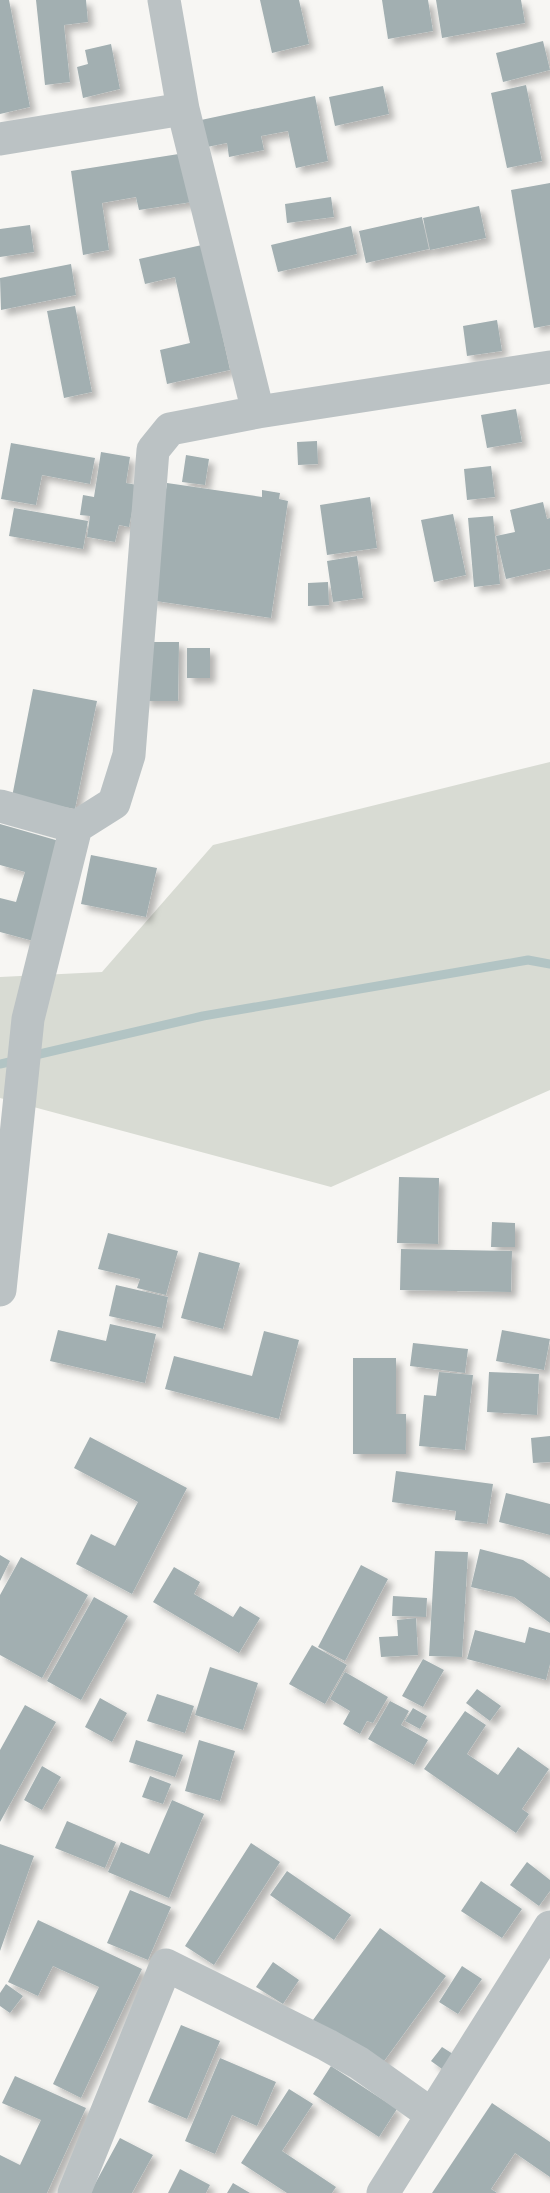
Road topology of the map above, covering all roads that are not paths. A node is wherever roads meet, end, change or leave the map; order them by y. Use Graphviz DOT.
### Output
graph roads {
  1 [pos="164,0"];
  2 [pos="183,109"];
  3 [pos="0,139"];
  4 [pos="550,367"];
  5 [pos="258,412"];
  6 [pos="0,806"];
  7 [pos="76,827"];
  8 [pos="0,1290"];
  9 [pos="550,1927"];
  10 [pos="431,2114"];
  11 [pos="396,2188"];
  12 [pos="74,2193"];
  1 -- 2 [label="street"];
  2 -- 3 [label="street"];
  2 -- 5 [label="street"];
  4 -- 5 [label="street"];
  5 -- 7 [label="street"];
  6 -- 7 [label="street"];
  7 -- 8 [label="street"];
  9 -- 10 [label="street"];
  10 -- 11 [label="street"];
  10 -- 12 [label="street"];
}
